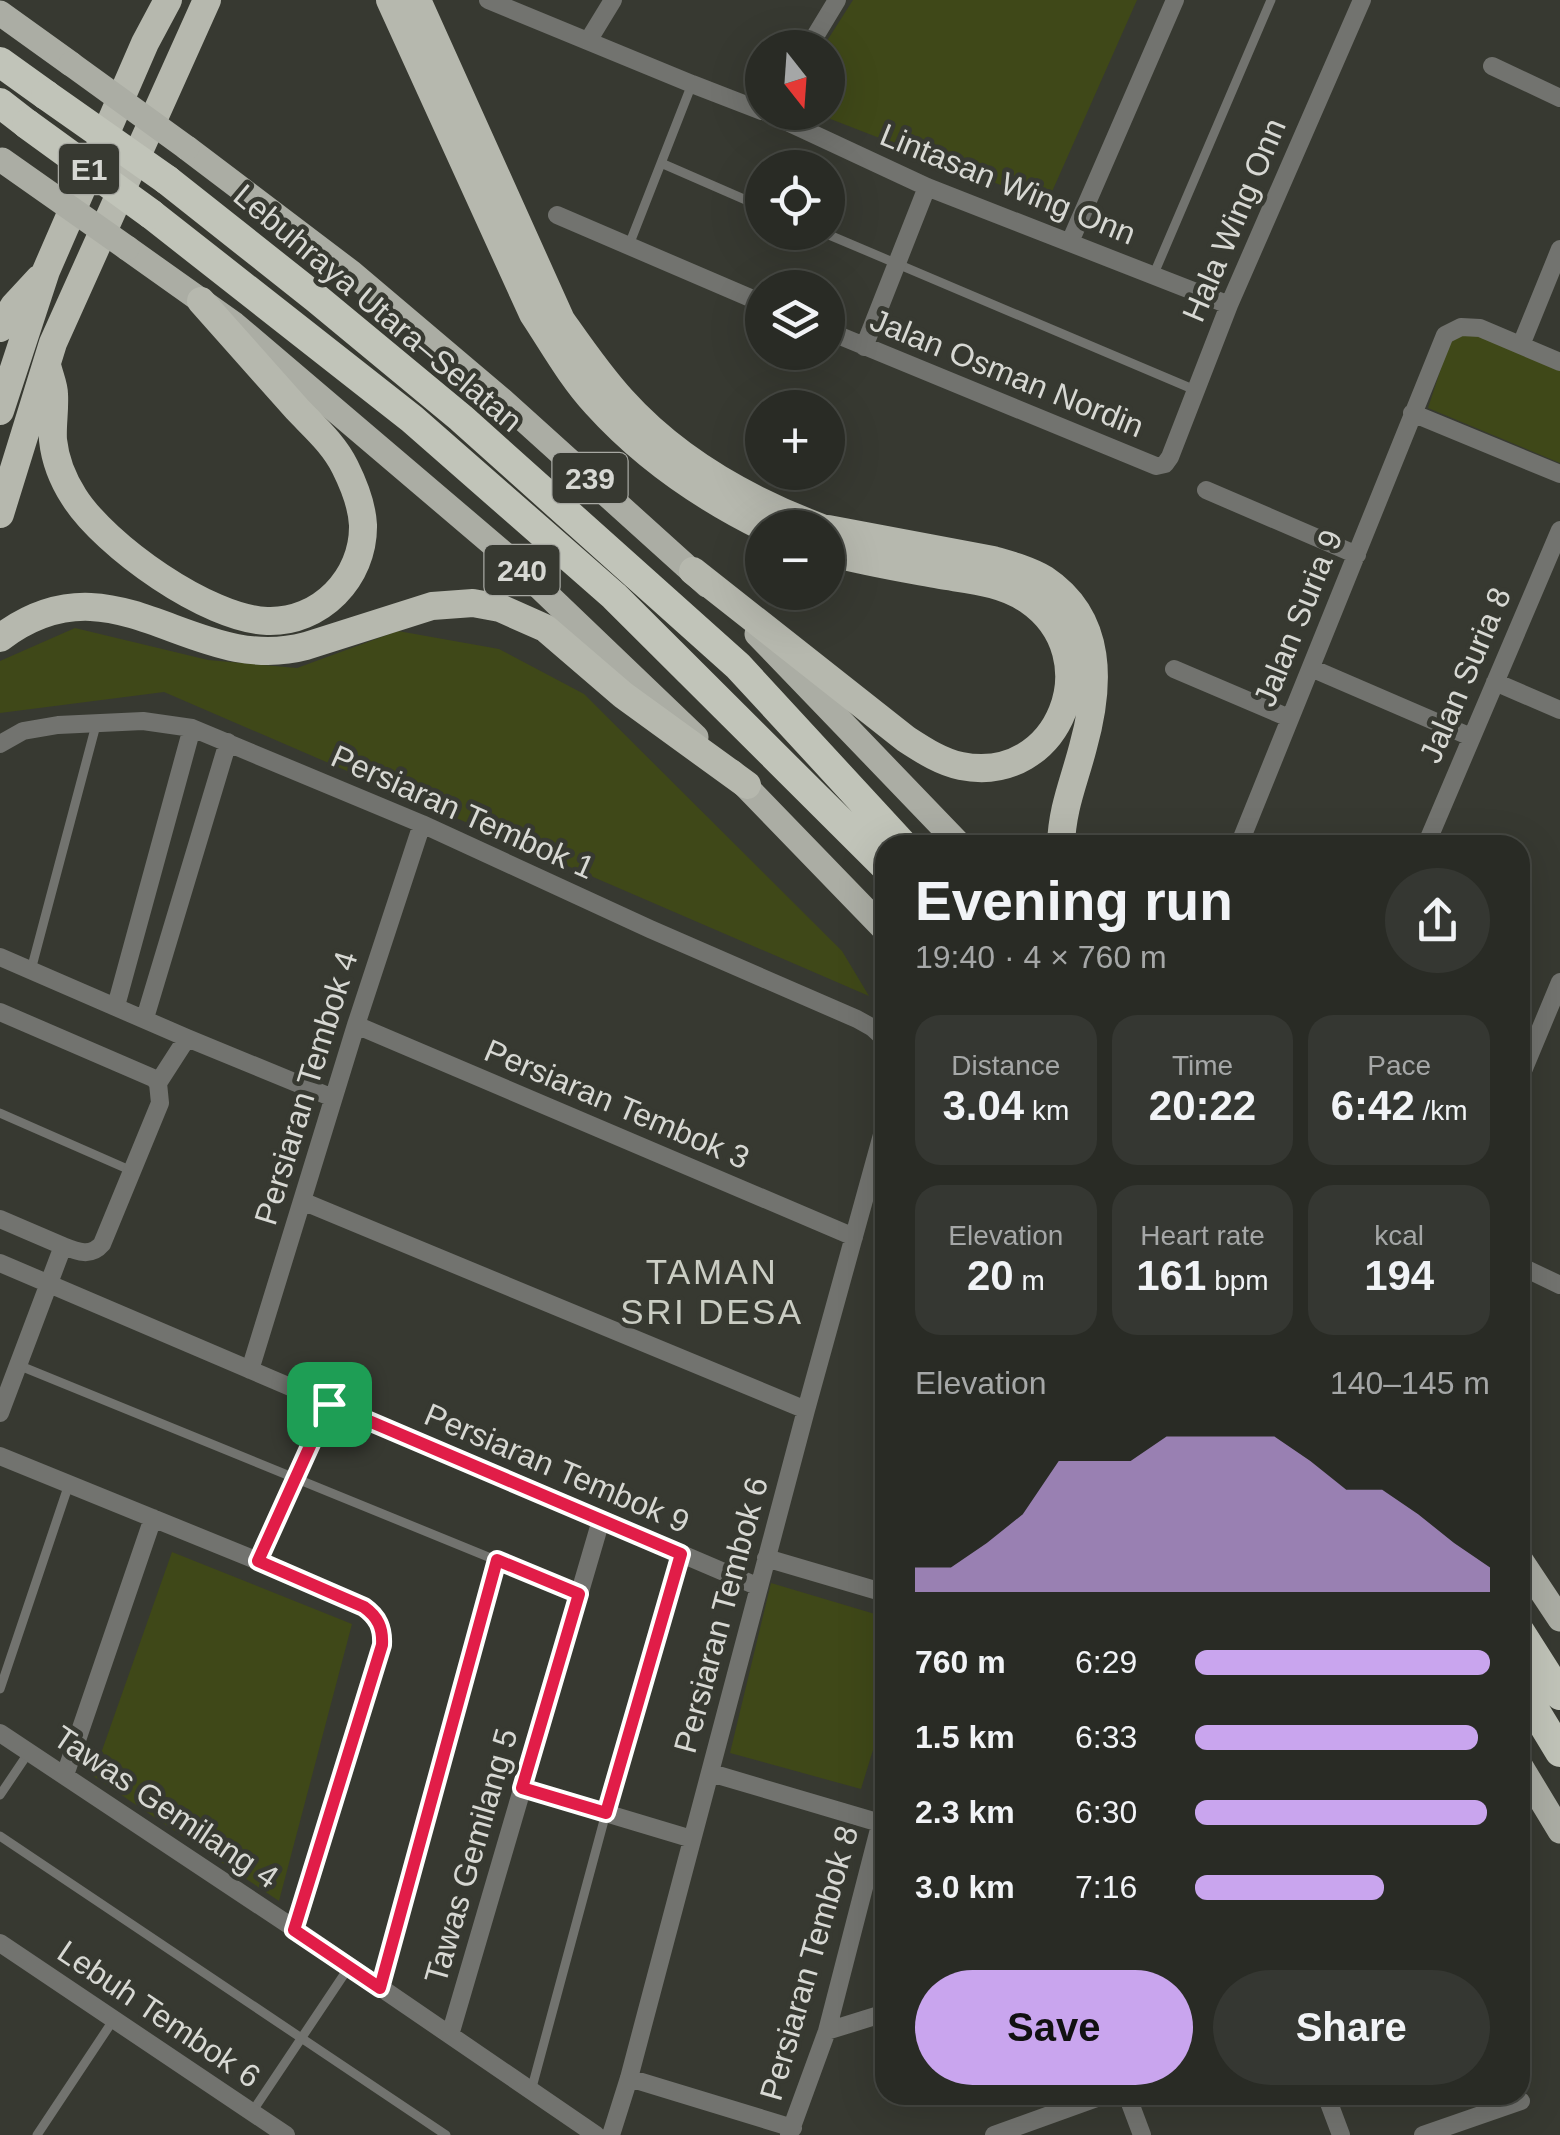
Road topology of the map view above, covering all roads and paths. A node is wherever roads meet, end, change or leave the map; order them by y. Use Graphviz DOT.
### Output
graph roads {
  1 [pos="156,0"];
  2 [pos="168,0"];
  3 [pos="207,0"];
  4 [pos="390,0"];
  5 [pos="417,0"];
  6 [pos="488,0"];
  7 [pos="613,0"];
  8 [pos="837,0"];
  9 [pos="1174,0"];
  10 [pos="1271,0"];
  11 [pos="1362,0"];
  12 [pos="509,4"];
  13 [pos="0,13"];
  14 [pos="819,30"];
  15 [pos="588,41"];
  16 [pos="144,43"];
  17 [pos="0,62"];
  18 [pos="1492,66"];
  19 [pos="692,84"];
  20 [pos="1560,98"];
  21 [pos="0,103"];
  22 [pos="745,104"];
  23 [pos="805,130"];
  24 [pos="1,160"];
  25 [pos="661,163"];
  26 [pos="927,187"];
  27 [pos="745,200"];
  28 [pos="557,215"];
  29 [pos="845,242"];
  30 [pos="1070,242"];
  31 [pos="628,246"];
  32 [pos="1560,249"];
  33 [pos="896,264"];
  34 [pos="46,271"];
  35 [pos="1153,276"];
  36 [pos="745,297"];
  37 [pos="201,301"];
  38 [pos="1229,305"];
  39 [pos="0,328"];
  40 [pos="845,339"];
  41 [pos="1521,345"];
  42 [pos="864,347"];
  43 [pos="1560,362"];
  44 [pos="46,365"];
  45 [pos="1196,390"];
  46 [pos="0,411"];
  47 [pos="1412,413"];
  48 [pos="1164,464"];
  49 [pos="1560,474"];
  50 [pos="1206,490"];
  51 [pos="776,510"];
  52 [pos="0,514"];
  53 [pos="745,517"];
  54 [pos="1560,530"];
  55 [pos="845,532"];
  56 [pos="1357,555"];
  57 [pos="845,557"];
  58 [pos="693,570"];
  59 [pos="0,638"];
  60 [pos="1311,668"];
  61 [pos="1174,669"];
  62 [pos="1496,682"];
  63 [pos="1560,710"];
  64 [pos="1289,718"];
  65 [pos="96,722"];
  66 [pos="192,728"];
  67 [pos="1471,737"];
  68 [pos="228,742"];
  69 [pos="0,744"];
  70 [pos="747,786"];
  71 [pos="422,824"];
  72 [pos="894,835"];
  73 [pos="950,835"];
  74 [pos="1062,835"];
  75 [pos="1243,835"];
  76 [pos="1430,835"];
  77 [pos="875,856"];
  78 [pos="875,920"];
  79 [pos="0,957"];
  80 [pos="31,970"];
  81 [pos="1560,982"];
  82 [pos="116,1006"];
  83 [pos="0,1012"];
  84 [pos="145,1018"];
  85 [pos="356,1025"];
  86 [pos="875,1029"];
  87 [pos="186,1038"];
  88 [pos="1530,1054"];
  89 [pos="158,1084"];
  90 [pos="333,1098"];
  91 [pos="0,1114"];
  92 [pos="875,1161"];
  93 [pos="132,1171"];
  94 [pos="302,1201"];
  95 [pos="0,1219"];
  96 [pos="854,1238"];
  97 [pos="63,1246"];
  98 [pos="0,1263"];
  99 [pos="1530,1270"];
  100 [pos="49,1284"];
  101 [pos="1560,1284"];
  102 [pos="18,1365"];
  103 [pos="250,1370"];
  104 [pos="329,1404"];
  105 [pos="806,1410"];
  106 [pos="0,1413"];
  107 [pos="0,1456"];
  108 [pos="294,1478"];
  109 [pos="69,1484"];
  110 [pos="154,1518"];
  111 [pos="601,1520"];
  112 [pos="681,1554"];
  113 [pos="766,1558"];
  114 [pos="497,1560"];
  115 [pos="258,1561"];
  116 [pos="1530,1574"];
  117 [pos="758,1587"];
  118 [pos="875,1590"];
  119 [pos="579,1594"];
  120 [pos="1560,1620"];
  121 [pos="1530,1648"];
  122 [pos="0,1689"];
  123 [pos="1560,1695"];
  124 [pos="1530,1702"];
  125 [pos="0,1733"];
  126 [pos="29,1752"];
  127 [pos="1560,1752"];
  128 [pos="711,1773"];
  129 [pos="64,1775"];
  130 [pos="1530,1782"];
  131 [pos="522,1788"];
  132 [pos="0,1795"];
  133 [pos="875,1812"];
  134 [pos="606,1813"];
  135 [pos="1560,1831"];
  136 [pos="0,1836"];
  137 [pos="692,1840"];
  138 [pos="875,1845"];
  139 [pos="294,1930"];
  140 [pos="0,1943"];
  141 [pos="349,1967"];
  142 [pos="380,1988"];
  143 [pos="875,2016"];
  144 [pos="114,2020"];
  145 [pos="827,2030"];
  146 [pos="450,2035"];
  147 [pos="302,2038"];
  148 [pos="629,2078"];
  149 [pos="531,2091"];
  150 [pos="1077,2105"];
  151 [pos="1131,2105"];
  152 [pos="1330,2105"];
  153 [pos="1509,2105"];
  154 [pos="252,2112"];
  155 [pos="614,2128"];
  156 [pos="791,2131"];
  157 [pos="36,2135"];
  158 [pos="286,2135"];
  159 [pos="446,2135"];
  160 [pos="596,2135"];
  161 [pos="994,2135"];
  162 [pos="1142,2135"];
  163 [pos="1341,2135"];
  164 [pos="1423,2135"];
  1 -- 16 [label="highway"];
  2 -- 16 [label="highway"];
  3 -- 44 [label="highway"];
  4 -- 53 [label="highway"];
  5 -- 51 [label="highway"];
  6 -- 12 [label="street, Lintasan Wing Onn"];
  7 -- 15 [label="street"];
  8 -- 14 [label="street"];
  9 -- 30 [label="street"];
  10 -- 35 [label="lane"];
  11 -- 38 [label="street, Hala Wing Onn"];
  12 -- 15 [label="street, Lintasan Wing Onn"];
  13 -- 58 [label="main road, 239, bridge"];
  15 -- 19 [label="street, Lintasan Wing Onn"];
  16 -- 34 [label="highway"];
  17 -- 72 [label="highway, Lebuhraya Utara–Selatan / E1, bridge"];
  18 -- 20 [label="street"];
  19 -- 22 [label="street, Lintasan Wing Onn"];
  19 -- 25 [label="lane"];
  21 -- 77 [label="highway, Lebuhraya Utara–Selatan / E1, bridge"];
  23 -- 26 [label="street, Lintasan Wing Onn"];
  24 -- 37 [label="main road, 240, bridge"];
  25 -- 27 [label="lane"];
  25 -- 31 [label="lane"];
  26 -- 30 [label="street, Lintasan Wing Onn"];
  26 -- 33 [label="street"];
  28 -- 31 [label="street"];
  29 -- 33 [label="lane"];
  30 -- 35 [label="street, Lintasan Wing Onn"];
  31 -- 36 [label="street"];
  32 -- 41 [label="street"];
  33 -- 42 [label="street"];
  33 -- 45 [label="lane"];
  34 -- 39 [label="highway"];
  34 -- 46 [label="highway"];
  35 -- 38 [label="street, Lintasan Wing Onn"];
  37 -- 44 [label="highway"];
  37 -- 70 [label="main road, 240"];
  38 -- 45 [label="street, Hala Wing Onn"];
  40 -- 42 [label="street, Jalan Osman Nordin"];
  41 -- 43 [label="street, Jalan Suria 9"];
  41 -- 47 [label="street, Jalan Suria 9"];
  42 -- 48 [label="street, Jalan Osman Nordin"];
  44 -- 52 [label="highway"];
  45 -- 48 [label="street, Hala Wing Onn"];
  47 -- 49 [label="street"];
  47 -- 56 [label="street, Jalan Suria 9"];
  50 -- 56 [label="street"];
  54 -- 62 [label="street, Jalan Suria 8"];
  55 -- 74 [label="highway"];
  56 -- 60 [label="street, Jalan Suria 9"];
  57 -- 58 [label="highway"];
  58 -- 73 [label="main road, 239"];
  59 -- 70 [label="highway"];
  60 -- 64 [label="street, Jalan Suria 9"];
  60 -- 67 [label="street"];
  61 -- 64 [label="street"];
  62 -- 63 [label="street"];
  62 -- 67 [label="street, Jalan Suria 8"];
  64 -- 75 [label="street, Jalan Suria 9"];
  65 -- 66 [label="street, Persiaran Tembok 1"];
  65 -- 69 [label="street, Persiaran Tembok 1"];
  65 -- 80 [label="lane"];
  66 -- 68 [label="street, Persiaran Tembok 1"];
  66 -- 82 [label="street"];
  67 -- 76 [label="street, Jalan Suria 8"];
  68 -- 71 [label="street, Persiaran Tembok 1"];
  68 -- 84 [label="street"];
  70 -- 78 [label="main road, 240"];
  71 -- 85 [label="street, Persiaran Tembok 4"];
  71 -- 86 [label="street, Persiaran Tembok 1"];
  79 -- 80 [label="street"];
  80 -- 82 [label="street"];
  81 -- 88 [label="street"];
  82 -- 84 [label="street"];
  83 -- 89 [label="street"];
  84 -- 87 [label="street"];
  85 -- 90 [label="street, Persiaran Tembok 4"];
  85 -- 96 [label="street, Persiaran Tembok 3"];
  87 -- 89 [label="street"];
  87 -- 90 [label="street"];
  89 -- 93 [label="street"];
  90 -- 94 [label="street, Persiaran Tembok 4"];
  91 -- 93 [label="lane"];
  92 -- 96 [label="street, Persiaran Tembok 6"];
  93 -- 97 [label="street"];
  94 -- 103 [label="street, Persiaran Tembok 4"];
  94 -- 105 [label="street"];
  95 -- 97 [label="street"];
  96 -- 105 [label="street, Persiaran Tembok 6"];
  97 -- 100 [label="street"];
  98 -- 100 [label="street, Persiaran Tembok 9"];
  99 -- 101 [label="street"];
  100 -- 102 [label="street"];
  100 -- 103 [label="street, Persiaran Tembok 9"];
  102 -- 106 [label="street"];
  102 -- 108 [label="lane"];
  103 -- 104 [label="street, Persiaran Tembok 9"];
  104 -- 108 [label="lane"];
  104 -- 111 [label="street, Persiaran Tembok 9"];
  105 -- 113 [label="street, Persiaran Tembok 6"];
  107 -- 109 [label="street"];
  108 -- 114 [label="lane"];
  108 -- 115 [label="lane"];
  109 -- 110 [label="street"];
  109 -- 122 [label="lane"];
  110 -- 115 [label="street"];
  110 -- 129 [label="street"];
  111 -- 112 [label="street, Persiaran Tembok 9"];
  111 -- 119 [label="street, Tawas Gemilang 5"];
  112 -- 117 [label="street, Persiaran Tembok 9"];
  112 -- 134 [label="lane"];
  113 -- 117 [label="street, Persiaran Tembok 6"];
  113 -- 118 [label="street"];
  114 -- 119 [label="lane"];
  114 -- 142 [label="lane"];
  115 -- 139 [label="street"];
  116 -- 120 [label="main road"];
  117 -- 128 [label="street, Persiaran Tembok 6"];
  119 -- 131 [label="street, Tawas Gemilang 5"];
  121 -- 123 [label="highway"];
  124 -- 127 [label="highway"];
  125 -- 126 [label="street, Tawas Gemilang 4"];
  126 -- 129 [label="street, Tawas Gemilang 4"];
  126 -- 132 [label="lane"];
  128 -- 133 [label="street"];
  128 -- 137 [label="street, Persiaran Tembok 6"];
  129 -- 139 [label="street, Tawas Gemilang 4"];
  130 -- 135 [label="main road"];
  131 -- 134 [label="street"];
  131 -- 146 [label="street, Tawas Gemilang 5"];
  134 -- 137 [label="street"];
  134 -- 149 [label="lane"];
  136 -- 147 [label="lane"];
  137 -- 148 [label="street, Persiaran Tembok 6"];
  138 -- 145 [label="street, Persiaran Tembok 8"];
  139 -- 141 [label="street, Tawas Gemilang 4"];
  140 -- 144 [label="street, Lebuh Tembok 6"];
  141 -- 142 [label="street, Tawas Gemilang 4"];
  141 -- 147 [label="lane"];
  142 -- 146 [label="street, Tawas Gemilang 4"];
  143 -- 145 [label="street"];
  144 -- 154 [label="street, Lebuh Tembok 6"];
  144 -- 157 [label="lane"];
  145 -- 156 [label="street, Persiaran Tembok 8"];
  146 -- 149 [label="street, Tawas Gemilang 4"];
  147 -- 154 [label="lane"];
  147 -- 159 [label="lane"];
  148 -- 155 [label="street, Persiaran Tembok 6"];
  148 -- 156 [label="street"];
  149 -- 160 [label="street, Tawas Gemilang 4"];
  150 -- 161 [label="street"];
  151 -- 162 [label="street"];
  152 -- 163 [label="street"];
  153 -- 164 [label="street"];
  154 -- 158 [label="street, Lebuh Tembok 6"];
}
